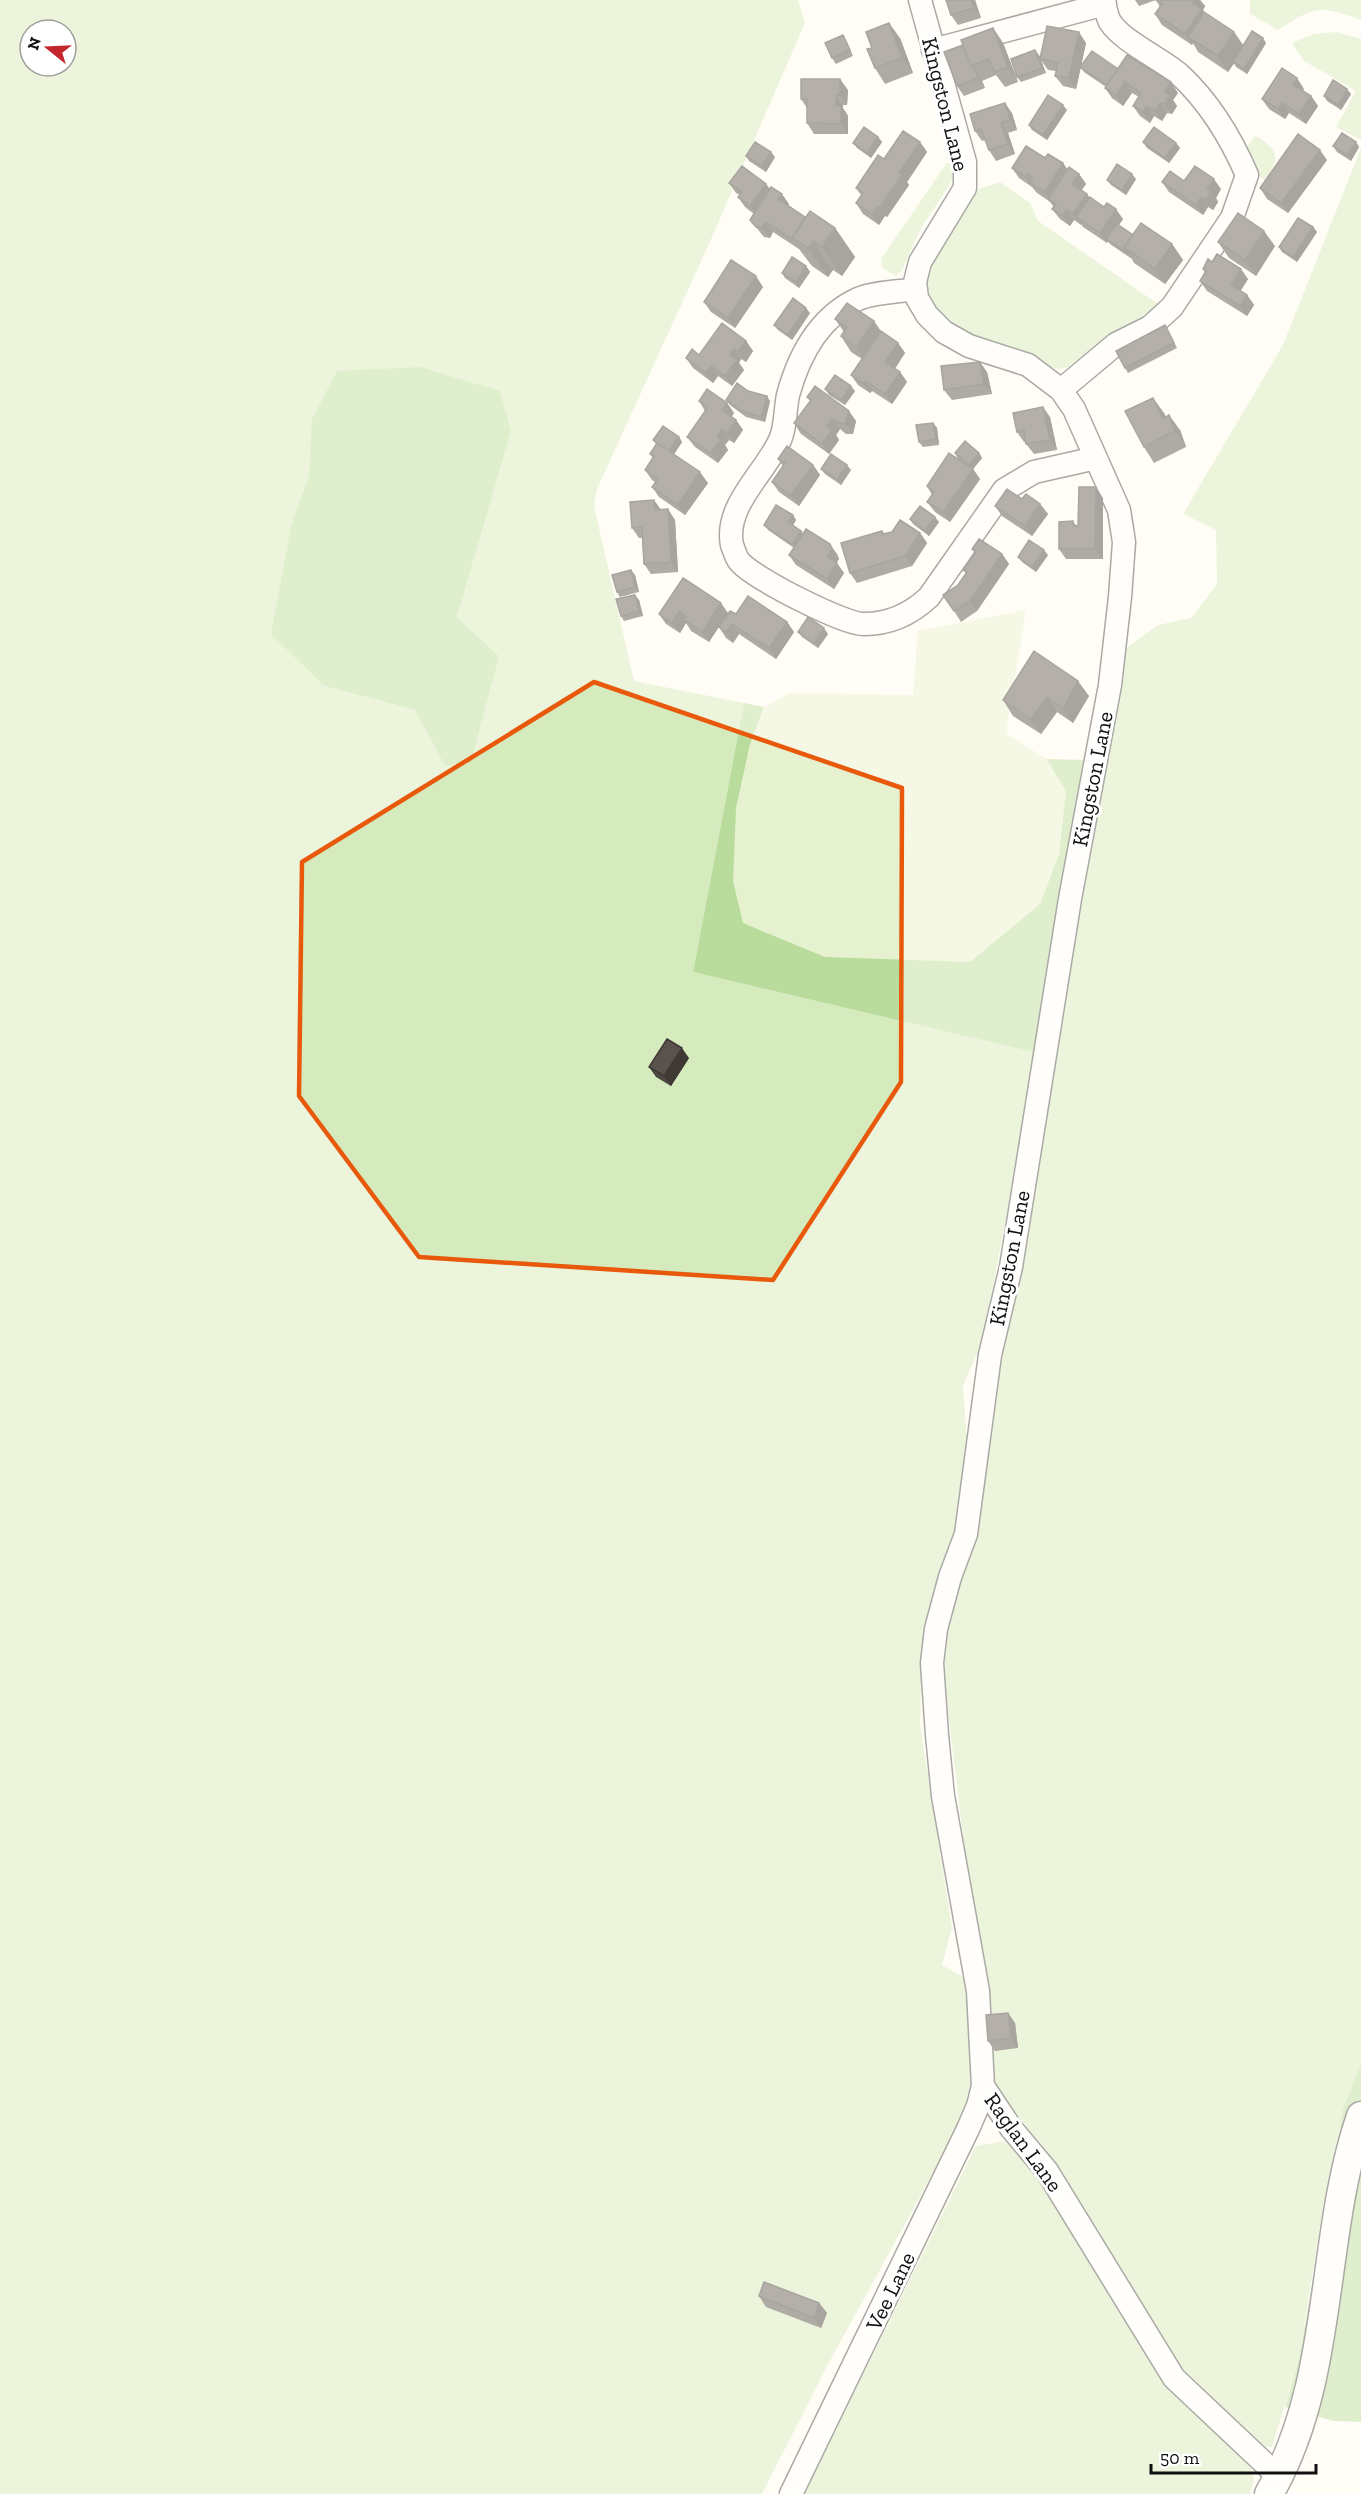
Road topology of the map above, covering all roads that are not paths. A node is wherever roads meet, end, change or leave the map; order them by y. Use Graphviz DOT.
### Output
graph roads {
  1 [pos="920,0"];
  2 [pos="1104,2"];
  3 [pos="933,50"];
  4 [pos="916,289"];
  5 [pos="1061,390"];
  6 [pos="1096,458"];
  7 [pos="932,1663"];
  8 [pos="983,2086"];
  9 [pos="1361,2116"];
  10 [pos="1011,2128"];
  11 [pos="968,2129"];
  12 [pos="1274,2485"];
  13 [pos="791,2494"];
  1 -- 3 [label="street, Kingston Lane"];
  2 -- 3 [label="street"];
  2 -- 5 [label="street"];
  3 -- 4 [label="street, Kingston Lane"];
  4 -- 5 [label="street, Kingston Lane"];
  4 -- 6 [label="street"];
  5 -- 6 [label="street, Kingston Lane"];
  6 -- 7 [label="street, Kingston Lane"];
  7 -- 8 [label="street, Raglan Lane"];
  8 -- 10 [label="street, Raglan Lane"];
  8 -- 11 [label="street, Vee Lane"];
  9 -- 12 [label="street"];
  10 -- 11 [label="street"];
  10 -- 12 [label="street, Raglan Lane"];
  11 -- 13 [label="street, Vee Lane"];
}
